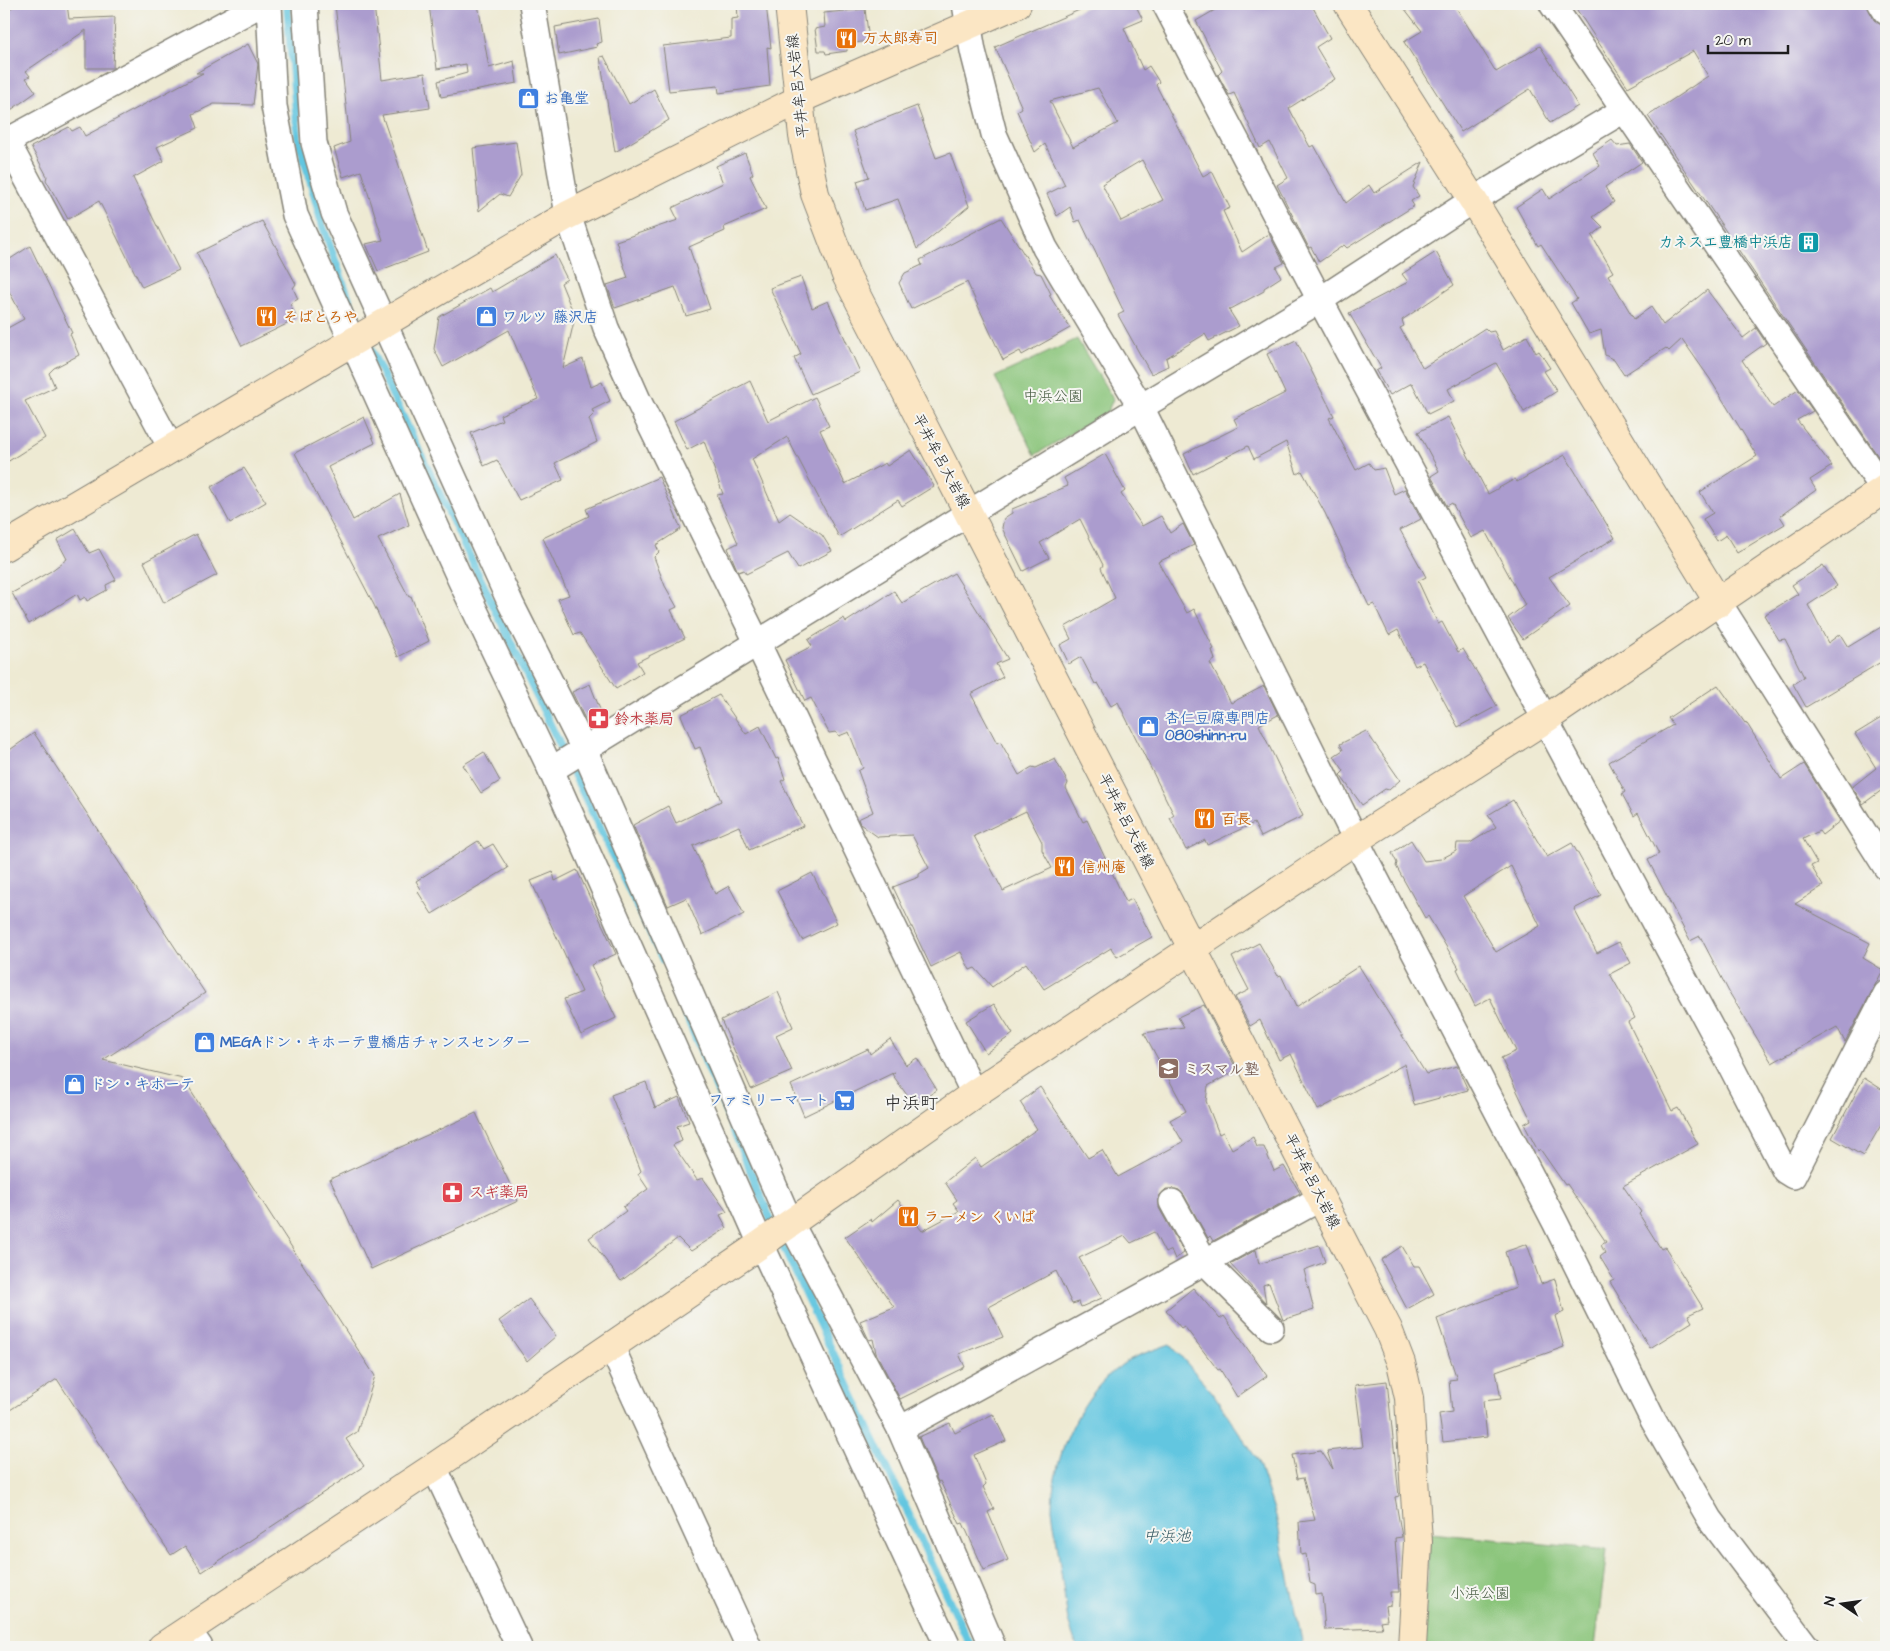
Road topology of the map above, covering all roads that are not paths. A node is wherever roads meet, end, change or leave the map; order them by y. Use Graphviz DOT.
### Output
graph roads {
  1 [pos="261,4"];
  2 [pos="269,4"];
  3 [pos="305,4"];
  4 [pos="532,4"];
  5 [pos="789,4"];
  6 [pos="1017,4"];
  7 [pos="1165,4"];
  8 [pos="1348,4"];
  9 [pos="1552,4"];
  10 [pos="1881,4"];
  11 [pos="1886,12"];
  12 [pos="966,14"];
  13 [pos="800,99"];
  14 [pos="1624,110"];
  15 [pos="5,138"];
  16 [pos="1473,200"];
  17 [pos="568,215"];
  18 [pos="1320,300"];
  19 [pos="382,322"];
  20 [pos="350,341"];
  21 [pos="1141,406"];
  22 [pos="171,448"];
  23 [pos="1886,490"];
  24 [pos="968,513"];
  25 [pos="4,547"];
  26 [pos="1719,603"];
  27 [pos="757,642"];
  28 [pos="1544,720"];
  29 [pos="584,749"];
  30 [pos="551,770"];
  31 [pos="1357,838"];
  32 [pos="1886,867"];
  33 [pos="1192,950"];
  34 [pos="1886,994"];
  35 [pos="974,1094"];
  36 [pos="1321,1198"];
  37 [pos="1172,1202"];
  38 [pos="790,1222"];
  39 [pos="761,1244"];
  40 [pos="1205,1262"];
  41 [pos="1271,1328"];
  42 [pos="611,1346"];
  43 [pos="900,1429"];
  44 [pos="434,1467"];
  45 [pos="194,1639"];
  46 [pos="162,1647"];
  47 [pos="519,1647"];
  48 [pos="749,1647"];
  49 [pos="948,1647"];
  50 [pos="993,1647"];
  51 [pos="1412,1647"];
  52 [pos="1807,1647"];
  1 -- 15 [label="street"];
  2 -- 20 [label="street"];
  3 -- 19 [label="street"];
  4 -- 17 [label="street"];
  5 -- 13 [label="street, 平井牟呂大岩線"];
  6 -- 12 [label="street"];
  7 -- 18 [label="street"];
  8 -- 16 [label="street"];
  9 -- 14 [label="street"];
  10 -- 11 [label="street"];
  12 -- 13 [label="street"];
  12 -- 21 [label="street"];
  13 -- 17 [label="street"];
  13 -- 24 [label="street, 平井牟呂大岩線"];
  14 -- 16 [label="street"];
  14 -- 23 [label="street"];
  15 -- 22 [label="street"];
  16 -- 18 [label="street"];
  16 -- 26 [label="street"];
  17 -- 19 [label="street"];
  17 -- 27 [label="street"];
  18 -- 21 [label="street"];
  18 -- 28 [label="street"];
  19 -- 20 [label="street"];
  19 -- 29 [label="street"];
  20 -- 22 [label="street"];
  20 -- 30 [label="street"];
  21 -- 24 [label="street"];
  21 -- 31 [label="street"];
  22 -- 25 [label="street"];
  23 -- 26 [label="street"];
  24 -- 27 [label="street"];
  24 -- 33 [label="street, 平井牟呂大岩線"];
  26 -- 28 [label="street"];
  26 -- 32 [label="street"];
  27 -- 29 [label="street"];
  27 -- 35 [label="street"];
  28 -- 31 [label="street"];
  28 -- 34 [label="street"];
  29 -- 30 [label="street"];
  29 -- 38 [label="street"];
  30 -- 39 [label="street"];
  31 -- 33 [label="street"];
  31 -- 52 [label="street"];
  33 -- 35 [label="street"];
  33 -- 36 [label="street, 平井牟呂大岩線"];
  35 -- 38 [label="street"];
  36 -- 40 [label="street"];
  36 -- 51 [label="street, 平井牟呂大岩線"];
  37 -- 40 [label="street"];
  38 -- 39 [label="street"];
  38 -- 43 [label="street"];
  39 -- 42 [label="street"];
  39 -- 49 [label="street"];
  40 -- 41 [label="street"];
  40 -- 43 [label="street"];
  42 -- 44 [label="street"];
  42 -- 48 [label="street"];
  43 -- 50 [label="street"];
  44 -- 45 [label="street"];
  44 -- 47 [label="street"];
  45 -- 46 [label="street"];
}
